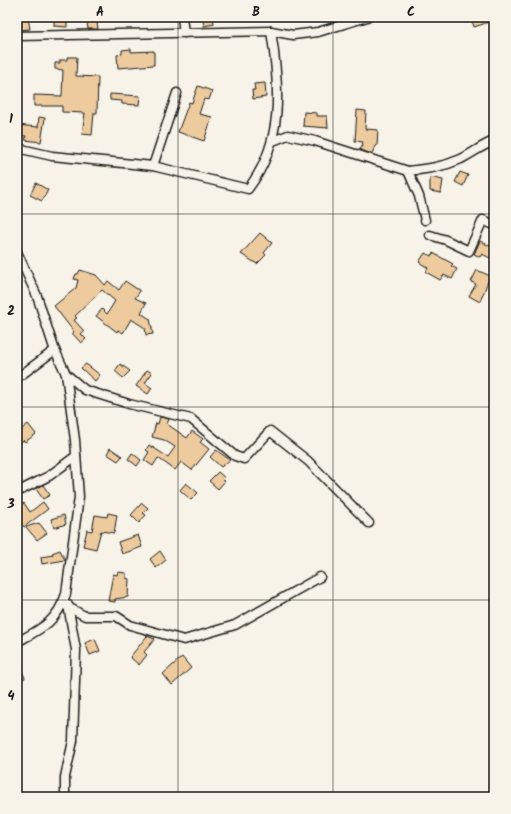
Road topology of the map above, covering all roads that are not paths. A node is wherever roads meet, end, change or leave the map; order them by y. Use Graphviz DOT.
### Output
graph roads {
  1 [pos="182,17"];
  2 [pos="367,17"];
  3 [pos="270,31"];
  4 [pos="184,33"];
  5 [pos="17,36"];
  6 [pos="176,93"];
  7 [pos="273,141"];
  8 [pos="494,141"];
  9 [pos="17,148"];
  10 [pos="154,166"];
  11 [pos="408,171"];
  12 [pos="425,220"];
  13 [pos="494,225"];
  14 [pos="430,235"];
  15 [pos="17,252"];
  16 [pos="55,350"];
  17 [pos="66,374"];
  18 [pos="17,378"];
  19 [pos="76,456"];
  20 [pos="17,492"];
  21 [pos="369,524"];
  22 [pos="320,577"];
  23 [pos="66,594"];
  24 [pos="68,607"];
  25 [pos="17,642"];
  26 [pos="65,797"];
  1 -- 4 [label="street"];
  2 -- 3 [label="street"];
  3 -- 4 [label="street"];
  3 -- 7 [label="street"];
  4 -- 5 [label="street"];
  6 -- 10 [label="street"];
  7 -- 10 [label="street"];
  7 -- 11 [label="street"];
  8 -- 11 [label="street"];
  9 -- 10 [label="street"];
  11 -- 12 [label="street"];
  13 -- 14 [label="street"];
  15 -- 16 [label="street"];
  16 -- 17 [label="street"];
  16 -- 18 [label="street"];
  17 -- 19 [label="street"];
  17 -- 21 [label="street"];
  19 -- 20 [label="street"];
  19 -- 23 [label="street"];
  22 -- 24 [label="street"];
  23 -- 24 [label="street"];
  23 -- 25 [label="street"];
  24 -- 26 [label="street"];
}
